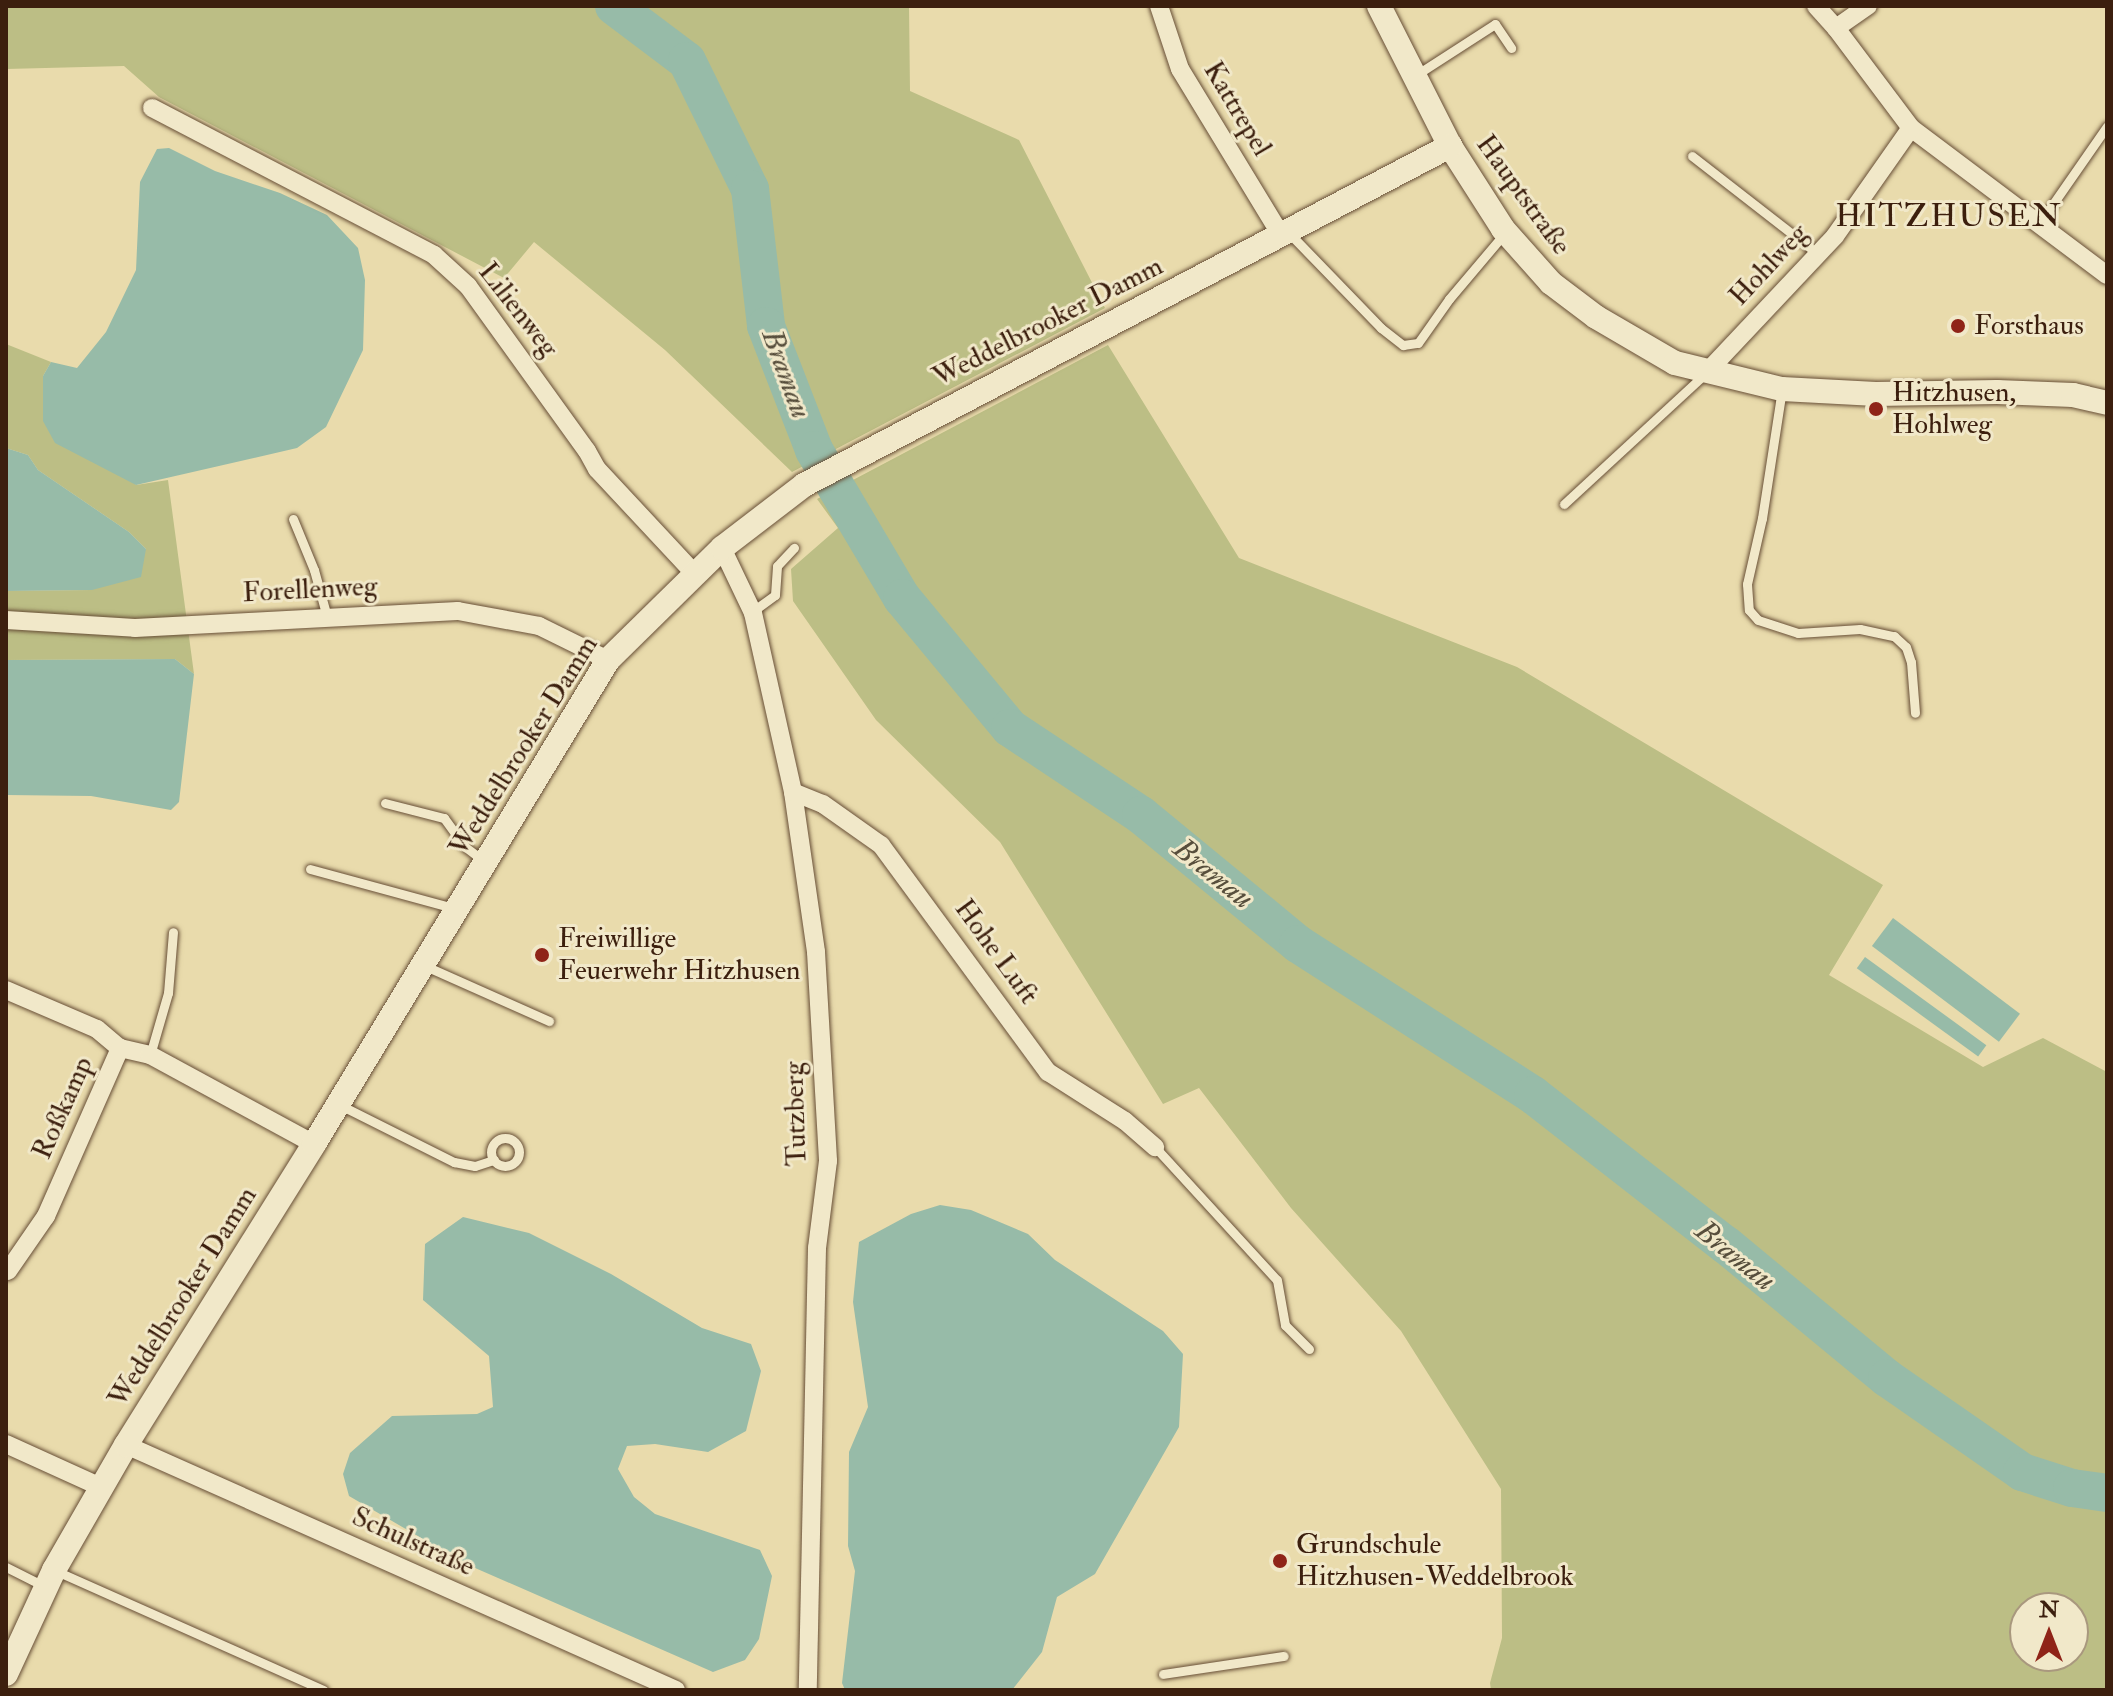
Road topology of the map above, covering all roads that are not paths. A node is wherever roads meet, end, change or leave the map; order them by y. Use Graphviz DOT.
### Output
graph roads {
  1 [pos="1159,6"];
  2 [pos="1379,6"];
  3 [pos="1816,6"];
  4 [pos="1868,6"];
  5 [pos="1836,28"];
  6 [pos="1511,48"];
  7 [pos="1416,75"];
  8 [pos="152,108"];
  9 [pos="2107,126"];
  10 [pos="1911,128"];
  11 [pos="1450,146"];
  12 [pos="1692,156"];
  13 [pos="2039,224"];
  14 [pos="1506,232"];
  15 [pos="1284,233"];
  16 [pos="1818,254"];
  17 [pos="2104,268"];
  18 [pos="1706,373"];
  19 [pos="1782,389"];
  20 [pos="2107,403"];
  21 [pos="1564,504"];
  22 [pos="293,519"];
  23 [pos="722,548"];
  24 [pos="794,548"];
  25 [pos="694,573"];
  26 [pos="753,611"];
  27 [pos="327,617"];
  28 [pos="6,620"];
  29 [pos="608,660"];
  30 [pos="1915,713"];
  31 [pos="793,792"];
  32 [pos="385,803"];
  33 [pos="485,862"];
  34 [pos="310,869"];
  35 [pos="457,909"];
  36 [pos="173,932"];
  37 [pos="423,965"];
  38 [pos="6,990"];
  39 [pos="549,1021"];
  40 [pos="120,1048"];
  41 [pos="150,1055"];
  42 [pos="338,1104"];
  43 [pos="314,1144"];
  44 [pos="1155,1147"];
  45 [pos="494,1160"];
  46 [pos="8,1271"];
  47 [pos="1309,1349"];
  48 [pos="6,1444"];
  49 [pos="126,1445"];
  50 [pos="101,1487"];
  51 [pos="6,1567"];
  52 [pos="50,1578"];
  53 [pos="1284,1656"];
  54 [pos="6,1674"];
  55 [pos="1163,1674"];
  56 [pos="324,1690"];
  57 [pos="676,1690"];
  58 [pos="808,1690"];
  1 -- 15 [label="street, Kattrepel"];
  2 -- 7 [label="street, Hauptstraße"];
  3 -- 5 [label="street"];
  4 -- 5 [label="street"];
  5 -- 10 [label="street"];
  6 -- 7 [label="lane"];
  7 -- 11 [label="street, Hauptstraße"];
  8 -- 25 [label="street, Lilienweg"];
  9 -- 13 [label="lane"];
  10 -- 13 [label="street"];
  10 -- 16 [label="street, Hohlweg"];
  11 -- 14 [label="street, Hauptstraße"];
  11 -- 15 [label="street, Weddelbrooker Damm"];
  12 -- 16 [label="lane"];
  13 -- 17 [label="street"];
  14 -- 15 [label="lane"];
  14 -- 18 [label="street, Hauptstraße"];
  15 -- 23 [label="street, Weddelbrooker Damm"];
  16 -- 18 [label="street, Hohlweg"];
  18 -- 19 [label="street, Hauptstraße"];
  18 -- 21 [label="lane"];
  19 -- 20 [label="street, Hauptstraße"];
  19 -- 30 [label="lane"];
  22 -- 27 [label="lane"];
  23 -- 25 [label="street, Weddelbrooker Damm"];
  23 -- 26 [label="street, Tutzberg"];
  24 -- 26 [label="lane"];
  25 -- 29 [label="street, Weddelbrooker Damm"];
  26 -- 31 [label="street, Tutzberg"];
  27 -- 28 [label="street, Forellenweg"];
  27 -- 29 [label="street, Forellenweg"];
  29 -- 33 [label="street, Weddelbrooker Damm"];
  31 -- 44 [label="street, Hohe Luft"];
  31 -- 58 [label="street, Tutzberg"];
  32 -- 33 [label="lane"];
  33 -- 35 [label="street, Weddelbrooker Damm"];
  34 -- 35 [label="lane"];
  35 -- 37 [label="street, Weddelbrooker Damm"];
  36 -- 41 [label="lane"];
  37 -- 39 [label="lane"];
  37 -- 42 [label="street, Weddelbrooker Damm"];
  38 -- 40 [label="street, Roßkamp"];
  40 -- 41 [label="street, Roßkamp"];
  40 -- 46 [label="street, Roßkamp"];
  41 -- 43 [label="street, Roßkamp"];
  42 -- 43 [label="street, Weddelbrooker Damm"];
  42 -- 45 [label="lane"];
  43 -- 49 [label="street, Weddelbrooker Damm"];
  44 -- 47 [label="lane"];
  48 -- 50 [label="street"];
  49 -- 50 [label="street, Weddelbrooker Damm"];
  49 -- 57 [label="street, Schulstraße"];
  50 -- 52 [label="street, Weddelbrooker Damm"];
  51 -- 52 [label="lane"];
  52 -- 54 [label="street, Weddelbrooker Damm"];
  52 -- 56 [label="lane"];
  53 -- 55 [label="lane"];
}
